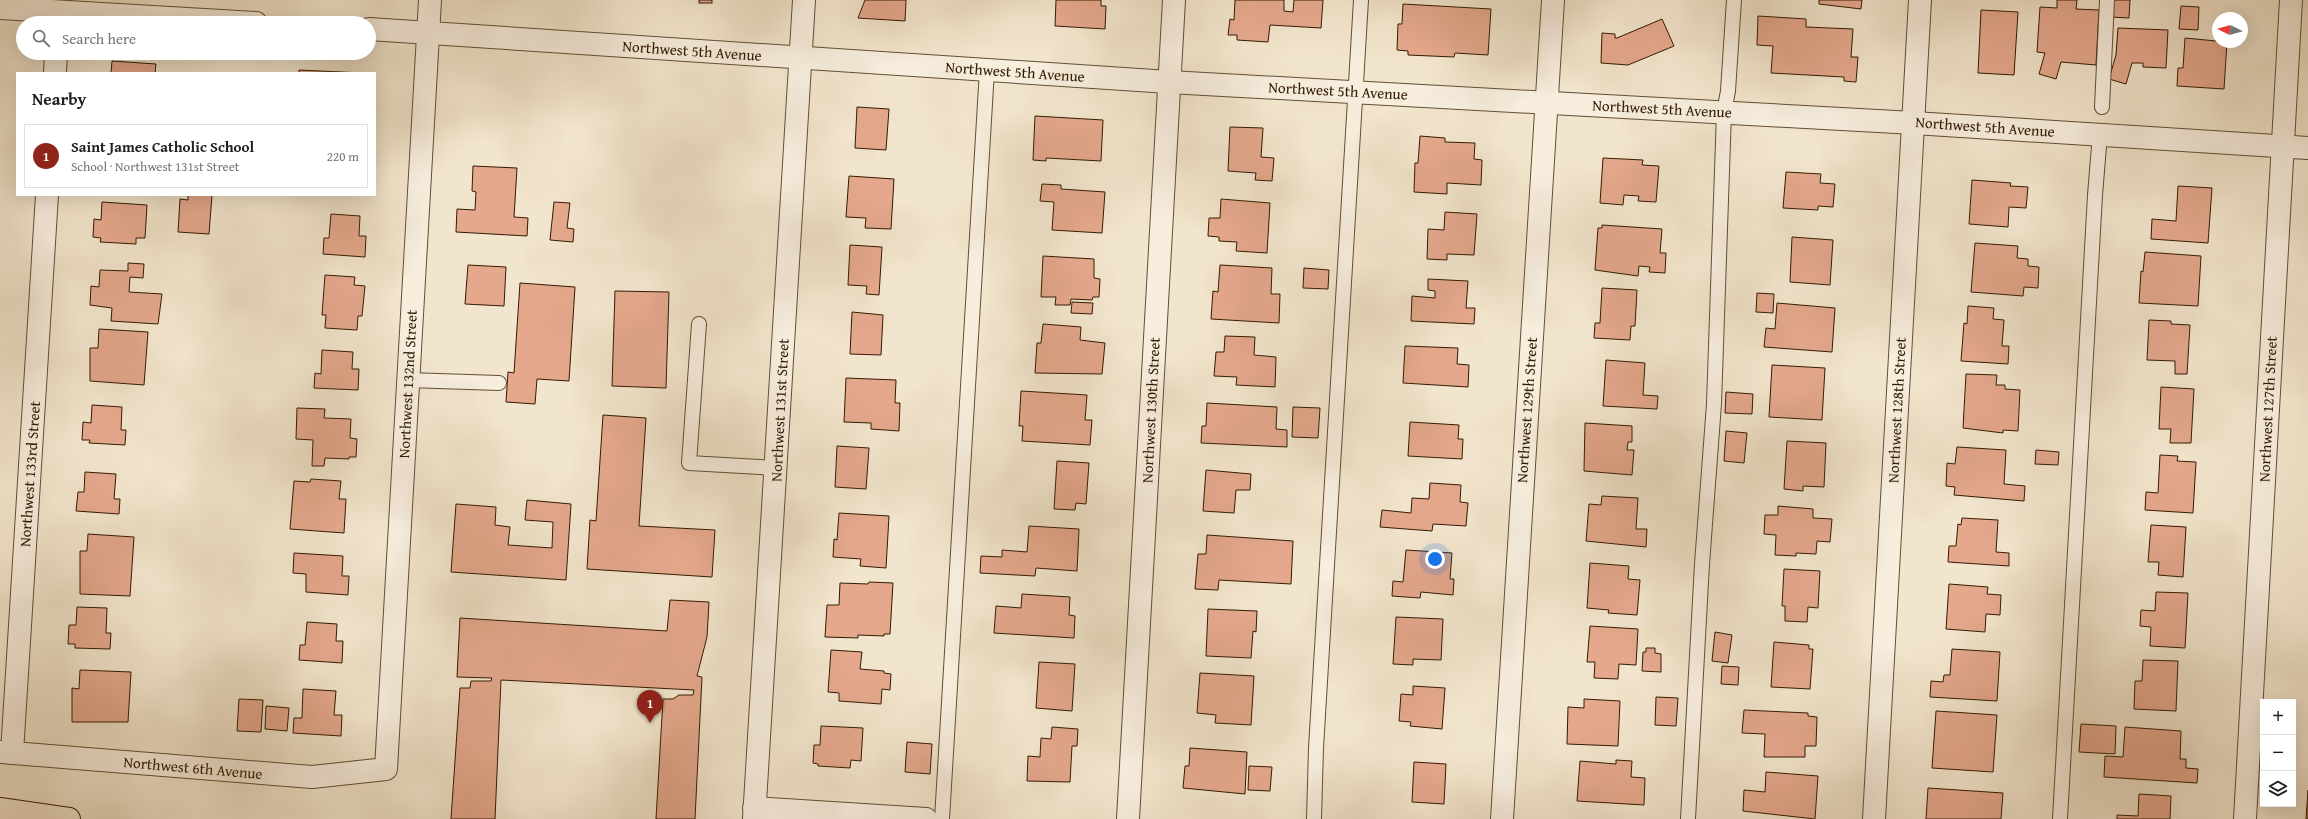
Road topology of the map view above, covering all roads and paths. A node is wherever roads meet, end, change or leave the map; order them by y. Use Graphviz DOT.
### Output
graph roads {
  1 [pos="430,0"];
  2 [pos="804,0"];
  3 [pos="1174,0"];
  4 [pos="1361,0"];
  5 [pos="1552,0"];
  6 [pos="1734,0"];
  7 [pos="1920,0"];
  8 [pos="2107,0"];
  9 [pos="2291,0"];
  10 [pos="0,8"];
  11 [pos="58,12"];
  12 [pos="130,16"];
  13 [pos="376,30"];
  14 [pos="428,33"];
  15 [pos="800,58"];
  16 [pos="55,60"];
  17 [pos="987,70"];
  18 [pos="54,72"];
  19 [pos="1169,82"];
  20 [pos="1356,92"];
  21 [pos="1546,102"];
  22 [pos="2102,107"];
  23 [pos="1724,112"];
  24 [pos="1914,123"];
  25 [pos="2100,134"];
  26 [pos="2282,146"];
  27 [pos="2308,148"];
  28 [pos="47,196"];
  29 [pos="699,324"];
  30 [pos="408,380"];
  31 [pos="499,383"];
  32 [pos="776,468"];
  33 [pos="6,753"];
  34 [pos="386,769"];
  35 [pos="0,809"];
  36 [pos="754,814"];
  37 [pos="69,819"];
  38 [pos="926,819"];
  39 [pos="942,819"];
  40 [pos="1128,819"];
  41 [pos="1314,819"];
  42 [pos="1502,819"];
  43 [pos="1688,819"];
  44 [pos="1874,819"];
  45 [pos="2060,819"];
  46 [pos="2246,819"];
  1 -- 14 [label="street, Northwest 132nd Street"];
  2 -- 15 [label="street, Northwest 131st Street"];
  3 -- 19 [label="street, Northwest 130th Street"];
  4 -- 20 [label="lane"];
  5 -- 21 [label="street, Northwest 129th Street"];
  6 -- 23 [label="lane"];
  7 -- 24 [label="street, Northwest 128th Street"];
  8 -- 22 [label="lane"];
  9 -- 26 [label="street, Northwest 127th Street"];
  10 -- 11 [label="street"];
  11 -- 12 [label="street"];
  13 -- 14 [label="street, Northwest 5th Avenue"];
  14 -- 15 [label="street, Northwest 5th Avenue"];
  14 -- 30 [label="street, Northwest 132nd Street"];
  15 -- 17 [label="street, Northwest 5th Avenue"];
  15 -- 32 [label="street, Northwest 131st Street"];
  16 -- 18 [label="street"];
  17 -- 19 [label="street, Northwest 5th Avenue"];
  17 -- 39 [label="lane"];
  19 -- 20 [label="street, Northwest 5th Avenue"];
  19 -- 40 [label="street, Northwest 130th Street"];
  20 -- 21 [label="street, Northwest 5th Avenue"];
  20 -- 41 [label="lane"];
  21 -- 23 [label="street, Northwest 5th Avenue"];
  21 -- 42 [label="street, Northwest 129th Street"];
  23 -- 24 [label="street, Northwest 5th Avenue"];
  23 -- 43 [label="lane"];
  24 -- 25 [label="street, Northwest 5th Avenue"];
  24 -- 44 [label="street, Northwest 128th Street"];
  25 -- 26 [label="street, Northwest 5th Avenue"];
  25 -- 45 [label="lane"];
  26 -- 27 [label="street, Northwest 5th Avenue"];
  26 -- 46 [label="street, Northwest 127th Street"];
  28 -- 33 [label="street, Northwest 133rd Street"];
  29 -- 32 [label="lane"];
  30 -- 31 [label="lane"];
  30 -- 34 [label="street, Northwest 132nd Street"];
  32 -- 36 [label="street, Northwest 131st Street"];
  33 -- 34 [label="street, Northwest 6th Avenue"];
  35 -- 37 [label="highway"];
  36 -- 38 [label="street"];
}
